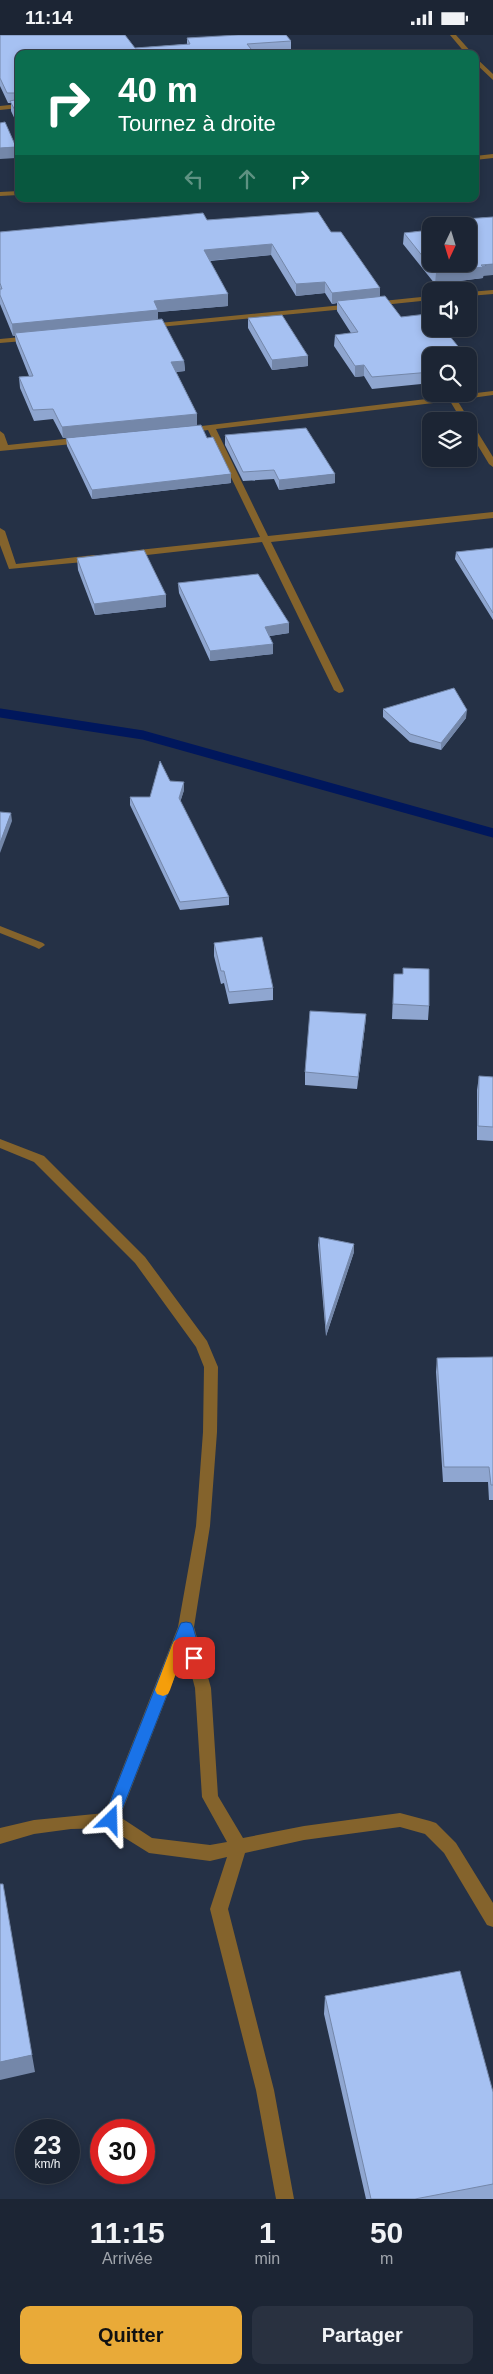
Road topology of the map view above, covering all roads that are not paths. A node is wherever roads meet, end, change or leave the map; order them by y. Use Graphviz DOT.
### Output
graph roads {
  1 [pos="453,35"];
  2 [pos="466,50"];
  3 [pos="479,62"];
  4 [pos="490,71"];
  5 [pos="493,78"];
  6 [pos="15,107"];
  7 [pos="0,108"];
  8 [pos="493,156"];
  9 [pos="479,158"];
  10 [pos="15,193"];
  11 [pos="0,194"];
  12 [pos="493,292"];
  13 [pos="477,293"];
  14 [pos="422,299"];
  15 [pos="137,327"];
  16 [pos="39,337"];
  17 [pos="0,341"];
  18 [pos="493,393"];
  19 [pos="477,395"];
  20 [pos="422,402"];
  21 [pos="211,428"];
  22 [pos="182,431"];
  23 [pos="0,434"];
  24 [pos="477,438"];
  25 [pos="93,439"];
  26 [pos="2,448"];
  27 [pos="493,464"];
  28 [pos="493,515"];
  29 [pos="0,531"];
  30 [pos="264,539"];
  31 [pos="339,690"];
  32 [pos="0,929"];
  33 [pos="39,945"];
  34 [pos="0,1143"];
  35 [pos="186,1627"];
  36 [pos="111,1820"];
  37 [pos="0,1835"];
  38 [pos="239,1847"];
  39 [pos="493,1919"];
  40 [pos="285,2199"];
  1 -- 2 [label="street"];
  3 -- 4 [label="street"];
  4 -- 5 [label="street"];
  6 -- 7 [label="street"];
  8 -- 9 [label="street"];
  10 -- 11 [label="street"];
  12 -- 13 [label="street"];
  14 -- 15 [label="street"];
  16 -- 17 [label="street"];
  18 -- 19 [label="street"];
  20 -- 21 [label="street"];
  21 -- 22 [label="street"];
  21 -- 30 [label="street"];
  23 -- 26 [label="street"];
  24 -- 27 [label="street"];
  25 -- 26 [label="street"];
  28 -- 30 [label="street"];
  29 -- 30 [label="street"];
  30 -- 31 [label="street"];
  32 -- 33 [label="street"];
  34 -- 35 [label="street"];
  35 -- 36 [label="street"];
  35 -- 38 [label="street"];
  36 -- 37 [label="street"];
  36 -- 38 [label="street"];
  38 -- 39 [label="street"];
  38 -- 40 [label="street"];
}
